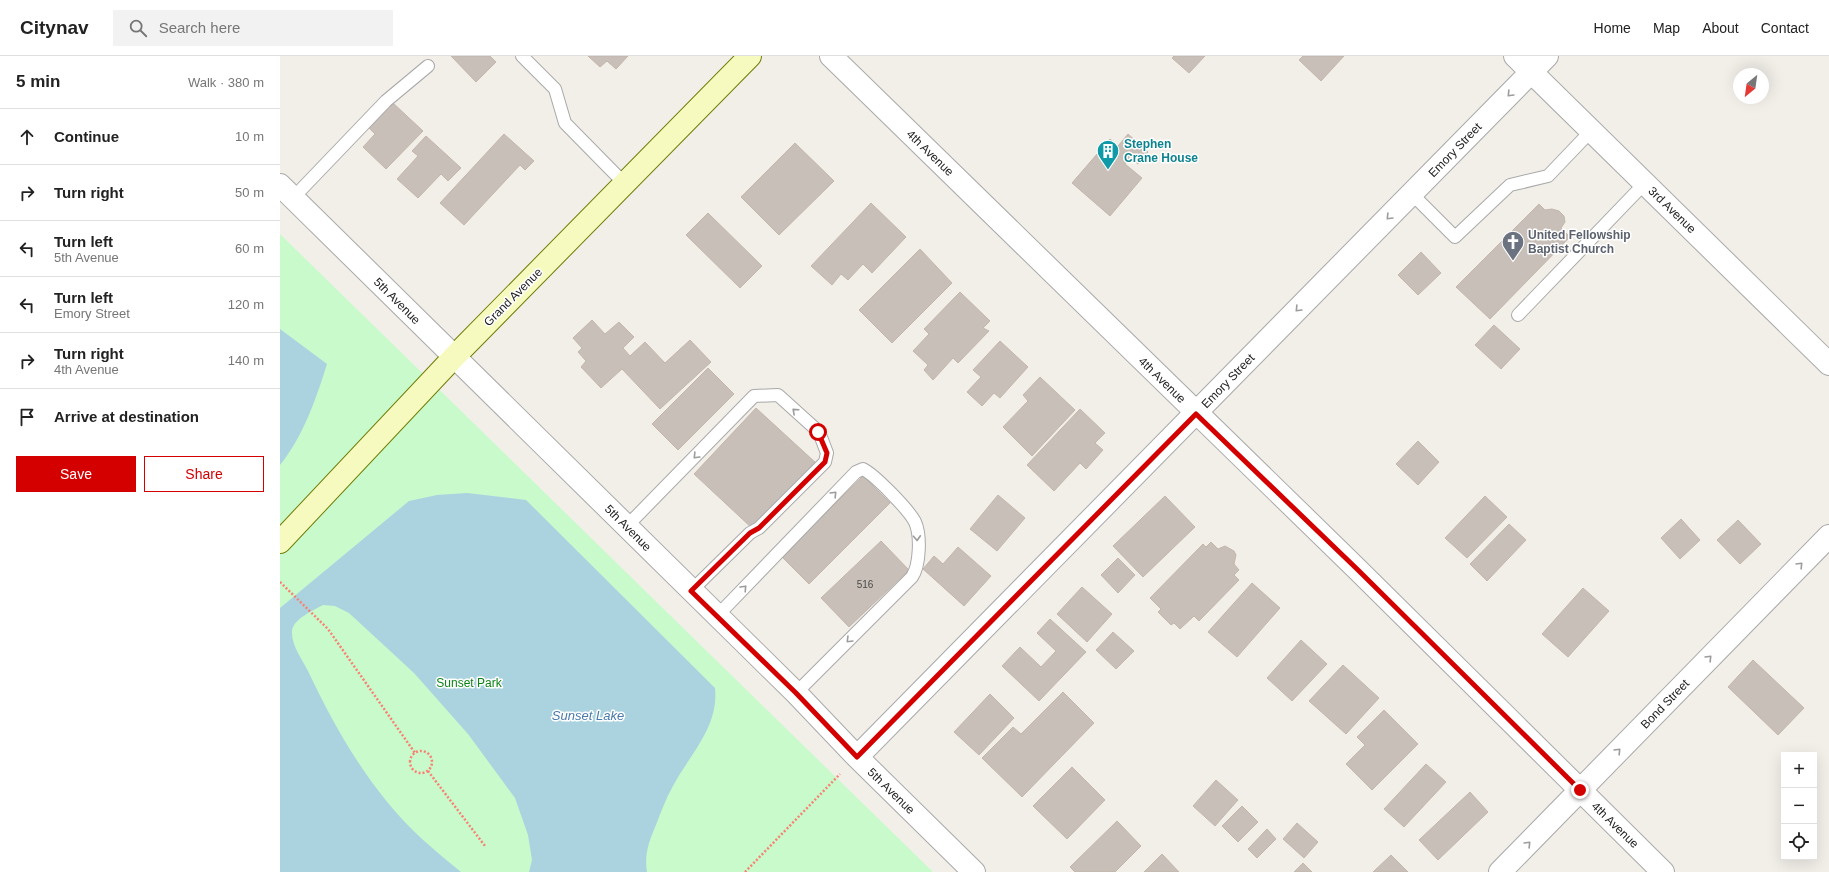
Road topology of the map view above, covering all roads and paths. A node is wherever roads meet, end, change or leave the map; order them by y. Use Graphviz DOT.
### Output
graph roads {
  1 [pos="522,56"];
  2 [pos="750,56"];
  3 [pos="831,56"];
  4 [pos="1515,56"];
  5 [pos="1547,56"];
  6 [pos="428,66"];
  7 [pos="1531,72"];
  8 [pos="1592,131"];
  9 [pos="1645,183"];
  10 [pos="625,184"];
  11 [pos="287,192"];
  12 [pos="1412,194"];
  13 [pos="1518,315"];
  14 [pos="454,357"];
  15 [pos="1829,364"];
  16 [pos="1196,414"];
  17 [pos="626,527"];
  18 [pos="1829,536"];
  19 [pos="280,542"];
  20 [pos="280,582"];
  21 [pos="691,591"];
  22 [pos="717,616"];
  23 [pos="796,693"];
  24 [pos="415,753"];
  25 [pos="857,757"];
  26 [pos="428,771"];
  27 [pos="1580,790"];
  28 [pos="486,846"];
  29 [pos="745,872"];
  30 [pos="974,872"];
  31 [pos="1500,872"];
  32 [pos="1663,872"];
  1 -- 10 [label="lane"];
  2 -- 10 [label="street, Grand Avenue"];
  3 -- 16 [label="street, 4th Avenue"];
  4 -- 7 [label="street, 3rd Avenue"];
  5 -- 7 [label="street, Emory Street"];
  6 -- 11 [label="lane"];
  7 -- 8 [label="street, 3rd Avenue"];
  7 -- 12 [label="street, Emory Street, one-way"];
  8 -- 9 [label="street, 3rd Avenue"];
  8 -- 12 [label="lane"];
  9 -- 13 [label="lane"];
  9 -- 15 [label="street, 3rd Avenue"];
  10 -- 14 [label="street, Grand Avenue"];
  11 -- 14 [label="street, 5th Avenue"];
  12 -- 16 [label="street, Emory Street, one-way"];
  14 -- 17 [label="street, 5th Avenue"];
  14 -- 19 [label="street, Grand Avenue"];
  16 -- 25 [label="street, Emory Street"];
  16 -- 27 [label="street, 4th Avenue"];
  17 -- 21 [label="street, 5th Avenue"];
  21 -- 17 [label="lane, one-way"];
  27 -- 18 [label="street, Bond Street, one-way"];
  20 -- 24 [label="path"];
  21 -- 22 [label="street, 5th Avenue"];
  22 -- 23 [label="street, 5th Avenue"];
  22 -- 23 [label="lane, one-way"];
  23 -- 25 [label="street, 5th Avenue"];
  24 -- 26 [label="path"];
  24 -- 26 [label="path"];
  25 -- 29 [label="path"];
  25 -- 30 [label="street, 5th Avenue"];
  26 -- 28 [label="path"];
  31 -- 27 [label="street, Bond Street, one-way"];
  27 -- 32 [label="street, 4th Avenue"];
}
